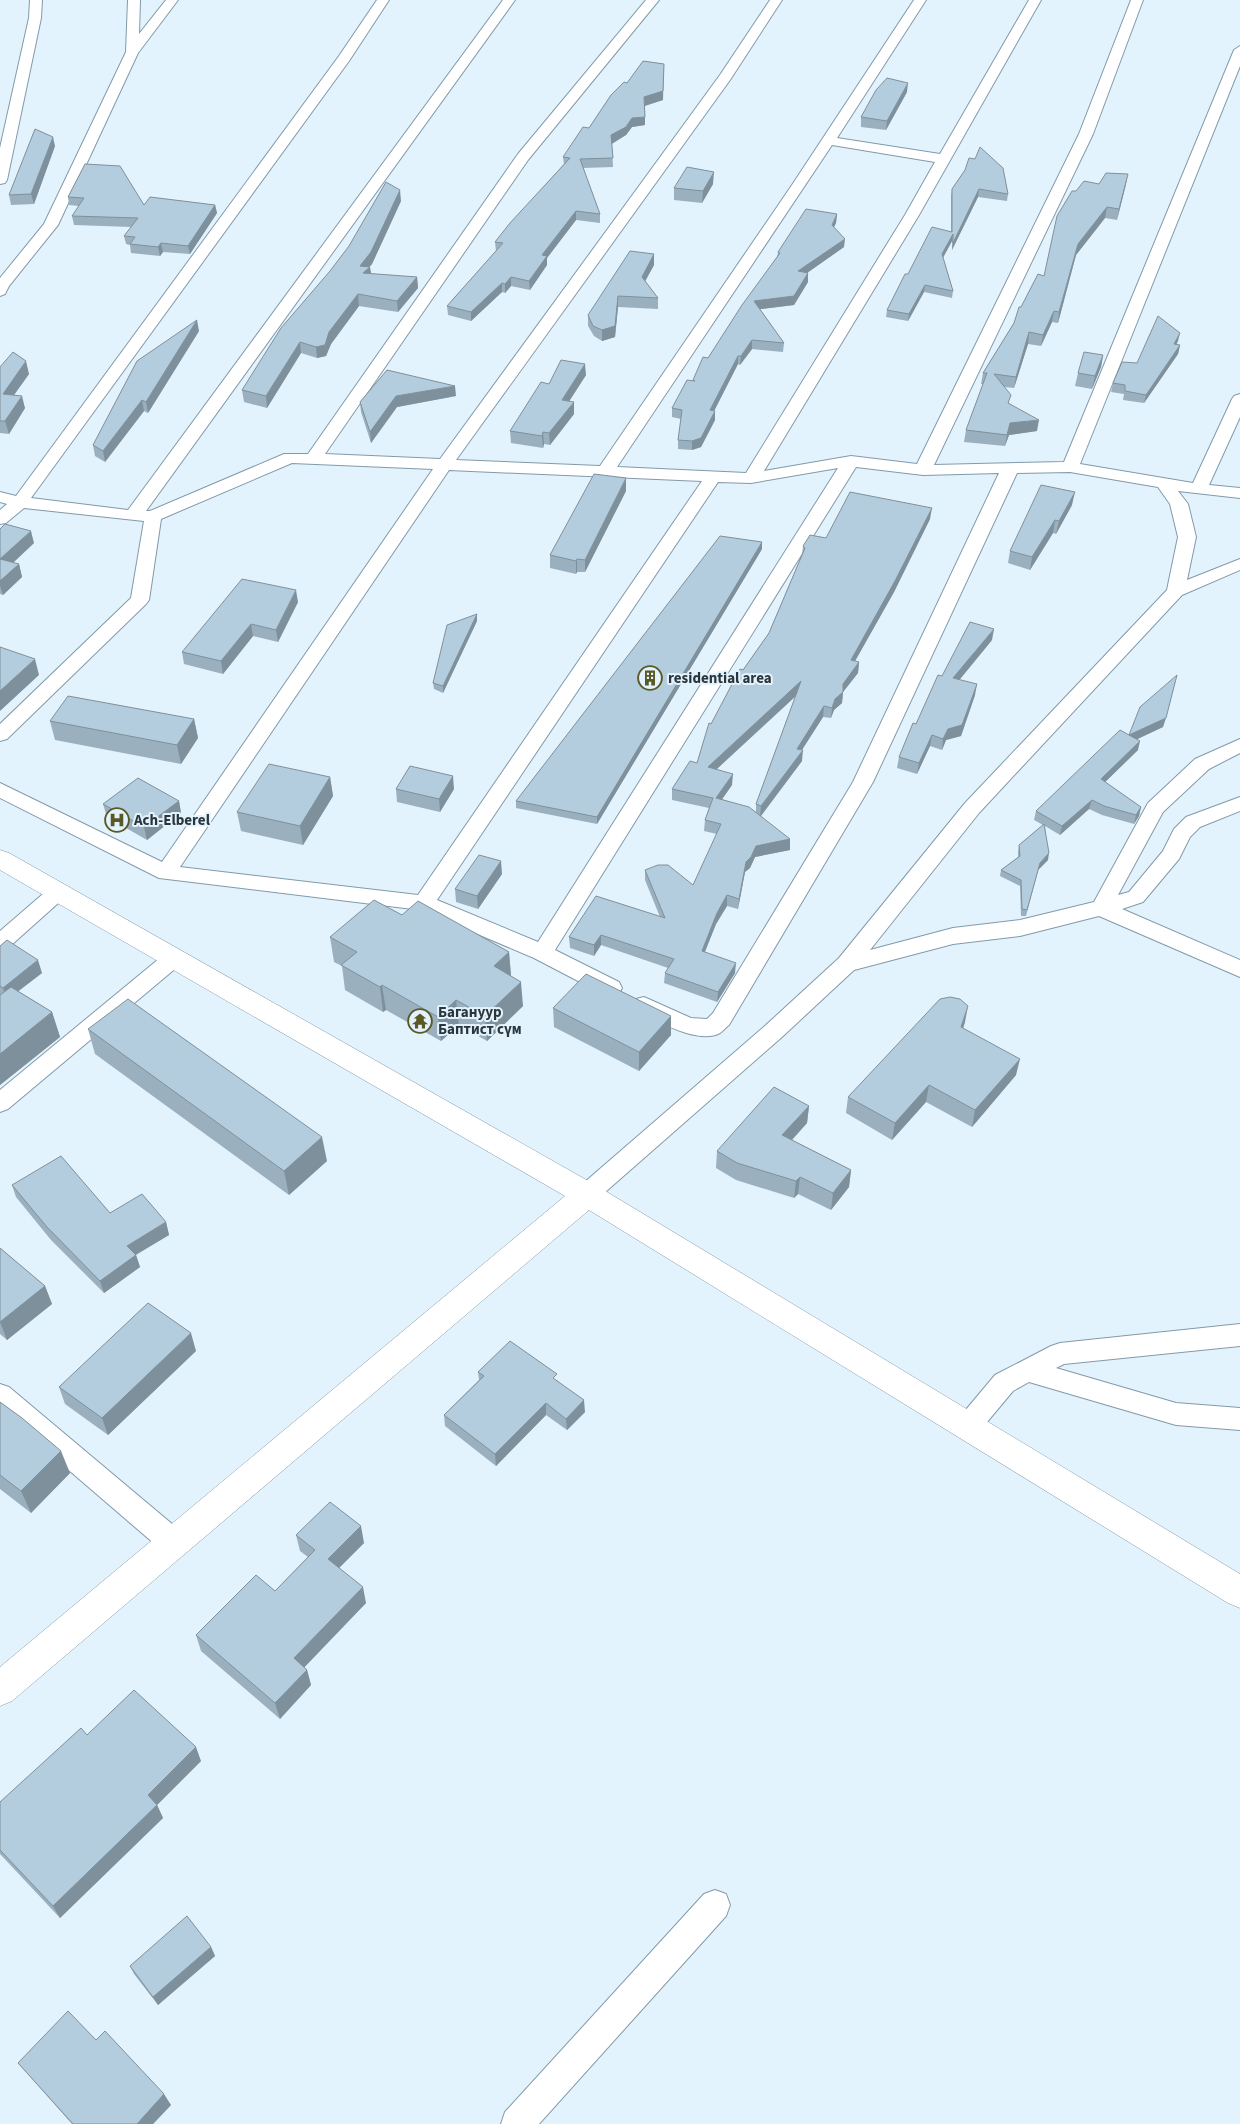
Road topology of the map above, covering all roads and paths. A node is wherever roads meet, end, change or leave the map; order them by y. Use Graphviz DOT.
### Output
graph roads {
  1 [pos="36,0"];
  2 [pos="134,0"];
  3 [pos="172,0"];
  4 [pos="383,0"];
  5 [pos="509,0"];
  6 [pos="653,0"];
  7 [pos="776,0"];
  8 [pos="920,0"];
  9 [pos="1035,0"];
  10 [pos="1137,0"];
  11 [pos="1240,50"];
  12 [pos="132,52"];
  13 [pos="827,140"];
  14 [pos="943,159"];
  15 [pos="0,180"];
  16 [pos="1,284"];
  17 [pos="1240,399"];
  18 [pos="313,458"];
  19 [pos="851,461"];
  20 [pos="444,464"];
  21 [pos="1070,467"];
  22 [pos="1010,469"];
  23 [pos="923,470"];
  24 [pos="605,472"];
  25 [pos="714,477"];
  26 [pos="751,478"];
  27 [pos="1164,483"];
  28 [pos="1199,489"];
  29 [pos="1240,493"];
  30 [pos="0,498"];
  31 [pos="20,502"];
  32 [pos="133,516"];
  33 [pos="153,516"];
  34 [pos="0,520"];
  35 [pos="1240,564"];
  36 [pos="1176,591"];
  37 [pos="0,735"];
  38 [pos="1236,753"];
  39 [pos="0,790"];
  40 [pos="1240,804"];
  41 [pos="0,859"];
  42 [pos="166,873"];
  43 [pos="58,892"];
  44 [pos="424,903"];
  45 [pos="1101,908"];
  46 [pos="0,942"];
  47 [pos="542,953"];
  48 [pos="174,958"];
  49 [pos="847,964"];
  50 [pos="1240,969"];
  51 [pos="0,1103"];
  52 [pos="587,1194"];
  53 [pos="1240,1335"];
  54 [pos="1027,1371"];
  55 [pos="0,1395"];
  56 [pos="1240,1419"];
  57 [pos="968,1426"];
  58 [pos="174,1542"];
  59 [pos="1240,1592"];
  60 [pos="2,1685"];
  61 [pos="714,1904"];
  62 [pos="517,2124"];
  1 -- 15 [label="street"];
  2 -- 12 [label="street"];
  3 -- 12 [label="street"];
  4 -- 31 [label="street"];
  5 -- 32 [label="street"];
  6 -- 18 [label="street"];
  7 -- 20 [label="street"];
  8 -- 13 [label="street"];
  9 -- 14 [label="street"];
  10 -- 23 [label="street"];
  11 -- 21 [label="street"];
  12 -- 16 [label="street"];
  13 -- 14 [label="street"];
  13 -- 24 [label="street"];
  14 -- 26 [label="street"];
  17 -- 28 [label="street"];
  18 -- 20 [label="street"];
  18 -- 33 [label="street"];
  19 -- 23 [label="street"];
  19 -- 26 [label="street"];
  19 -- 47 [label="street"];
  20 -- 24 [label="street"];
  20 -- 42 [label="street"];
  21 -- 22 [label="street"];
  21 -- 27 [label="street"];
  22 -- 23 [label="street"];
  22 -- 47 [label="street"];
  24 -- 25 [label="street"];
  25 -- 26 [label="street"];
  25 -- 44 [label="street"];
  27 -- 28 [label="street"];
  27 -- 36 [label="street"];
  28 -- 29 [label="street"];
  30 -- 31 [label="street"];
  31 -- 32 [label="street"];
  31 -- 34 [label="street"];
  32 -- 33 [label="street"];
  33 -- 37 [label="street"];
  35 -- 36 [label="street"];
  36 -- 49 [label="street"];
  38 -- 45 [label="street"];
  39 -- 42 [label="street"];
  40 -- 45 [label="street"];
  41 -- 43 [label="main road"];
  42 -- 44 [label="street"];
  43 -- 46 [label="street"];
  43 -- 48 [label="main road"];
  44 -- 47 [label="street"];
  45 -- 49 [label="street"];
  45 -- 50 [label="street"];
  48 -- 51 [label="street"];
  48 -- 52 [label="main road"];
  49 -- 52 [label="street"];
  52 -- 57 [label="main road"];
  52 -- 58 [label="main road"];
  53 -- 54 [label="street"];
  54 -- 56 [label="street"];
  54 -- 57 [label="street"];
  55 -- 58 [label="street"];
  57 -- 59 [label="main road"];
  58 -- 60 [label="main road"];
  61 -- 62 [label="street"];
}
